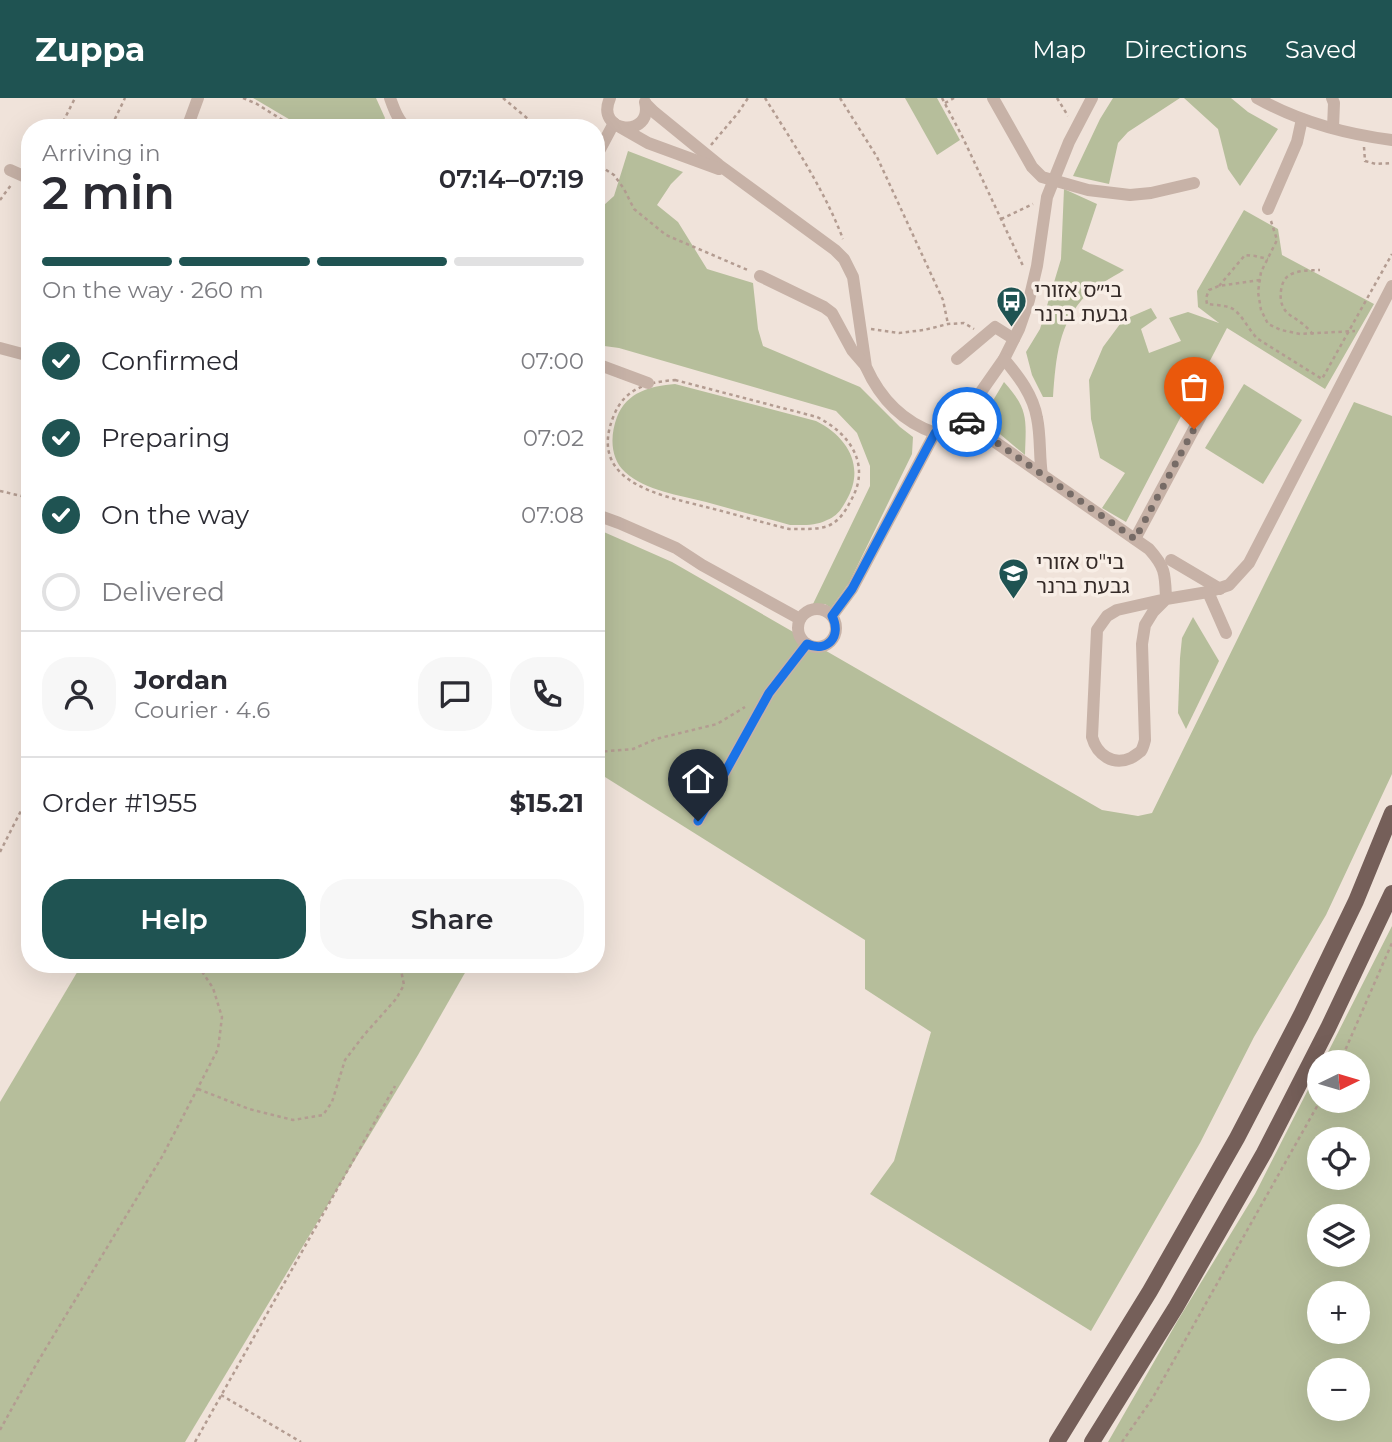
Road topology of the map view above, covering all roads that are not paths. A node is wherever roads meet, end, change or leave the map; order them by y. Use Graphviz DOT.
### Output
graph roads {
  1 [pos="198,98"];
  2 [pos="390,98"];
  3 [pos="993,98"];
  4 [pos="1093,98"];
  5 [pos="1258,98"];
  6 [pos="1332,98"];
  7 [pos="608,99"];
  8 [pos="645,101"];
  9 [pos="190,119"];
  10 [pos="400,119"];
  11 [pos="1302,119"];
  12 [pos="617,125"];
  13 [pos="1333,128"];
  14 [pos="1392,140"];
  15 [pos="605,143"];
  16 [pos="728,171"];
  17 [pos="1054,181"];
  18 [pos="1194,183"];
  19 [pos="1268,209"];
  20 [pos="760,276"];
  21 [pos="1392,286"];
  22 [pos="1014,339"];
  23 [pos="0,348"];
  24 [pos="21,354"];
  25 [pos="957,359"];
  26 [pos="1004,359"];
  27 [pos="605,367"];
  28 [pos="866,367"];
  29 [pos="648,383"];
  30 [pos="1217,386"];
  31 [pos="962,419"];
  32 [pos="935,433"];
  33 [pos="1042,475"];
  34 [pos="605,519"];
  35 [pos="1135,539"];
  36 [pos="1171,560"];
  37 [pos="1214,591"];
  38 [pos="1166,599"];
  39 [pos="832,616"];
  40 [pos="800,619"];
  41 [pos="1226,633"];
  42 [pos="807,644"];
  43 [pos="1392,813"];
  44 [pos="698,821"];
  45 [pos="1392,893"];
  46 [pos="1056,1442"];
  47 [pos="1093,1442"];
  1 -- 9 [label="street"];
  2 -- 10 [label="street"];
  3 -- 17 [label="street"];
  4 -- 17 [label="street"];
  5 -- 11 [label="street"];
  6 -- 13 [label="street"];
  7 -- 12 [label="street"];
  8 -- 12 [label="street"];
  8 -- 16 [label="street"];
  11 -- 13 [label="street"];
  11 -- 19 [label="street"];
  12 -- 15 [label="street"];
  12 -- 16 [label="street"];
  13 -- 14 [label="street"];
  16 -- 28 [label="street"];
  17 -- 18 [label="street"];
  17 -- 22 [label="street"];
  20 -- 28 [label="street"];
  21 -- 37 [label="street"];
  22 -- 25 [label="street"];
  22 -- 26 [label="street"];
  23 -- 24 [label="street"];
  26 -- 31 [label="street"];
  26 -- 33 [label="street"];
  27 -- 29 [label="street"];
  28 -- 32 [label="street"];
  30 -- 35 [label="street"];
  31 -- 32 [label="street"];
  31 -- 33 [label="street"];
  32 -- 39 [label="street"];
  33 -- 35 [label="street"];
  34 -- 40 [label="street"];
  35 -- 38 [label="street"];
  36 -- 37 [label="street"];
  37 -- 38 [label="street"];
  37 -- 41 [label="street"];
  38 -- 38 [label="street"];
  39 -- 40 [label="street"];
  39 -- 42 [label="street"];
  40 -- 42 [label="street"];
  42 -- 44 [label="street"];
  43 -- 46 [label="main road"];
  45 -- 47 [label="main road"];
}
